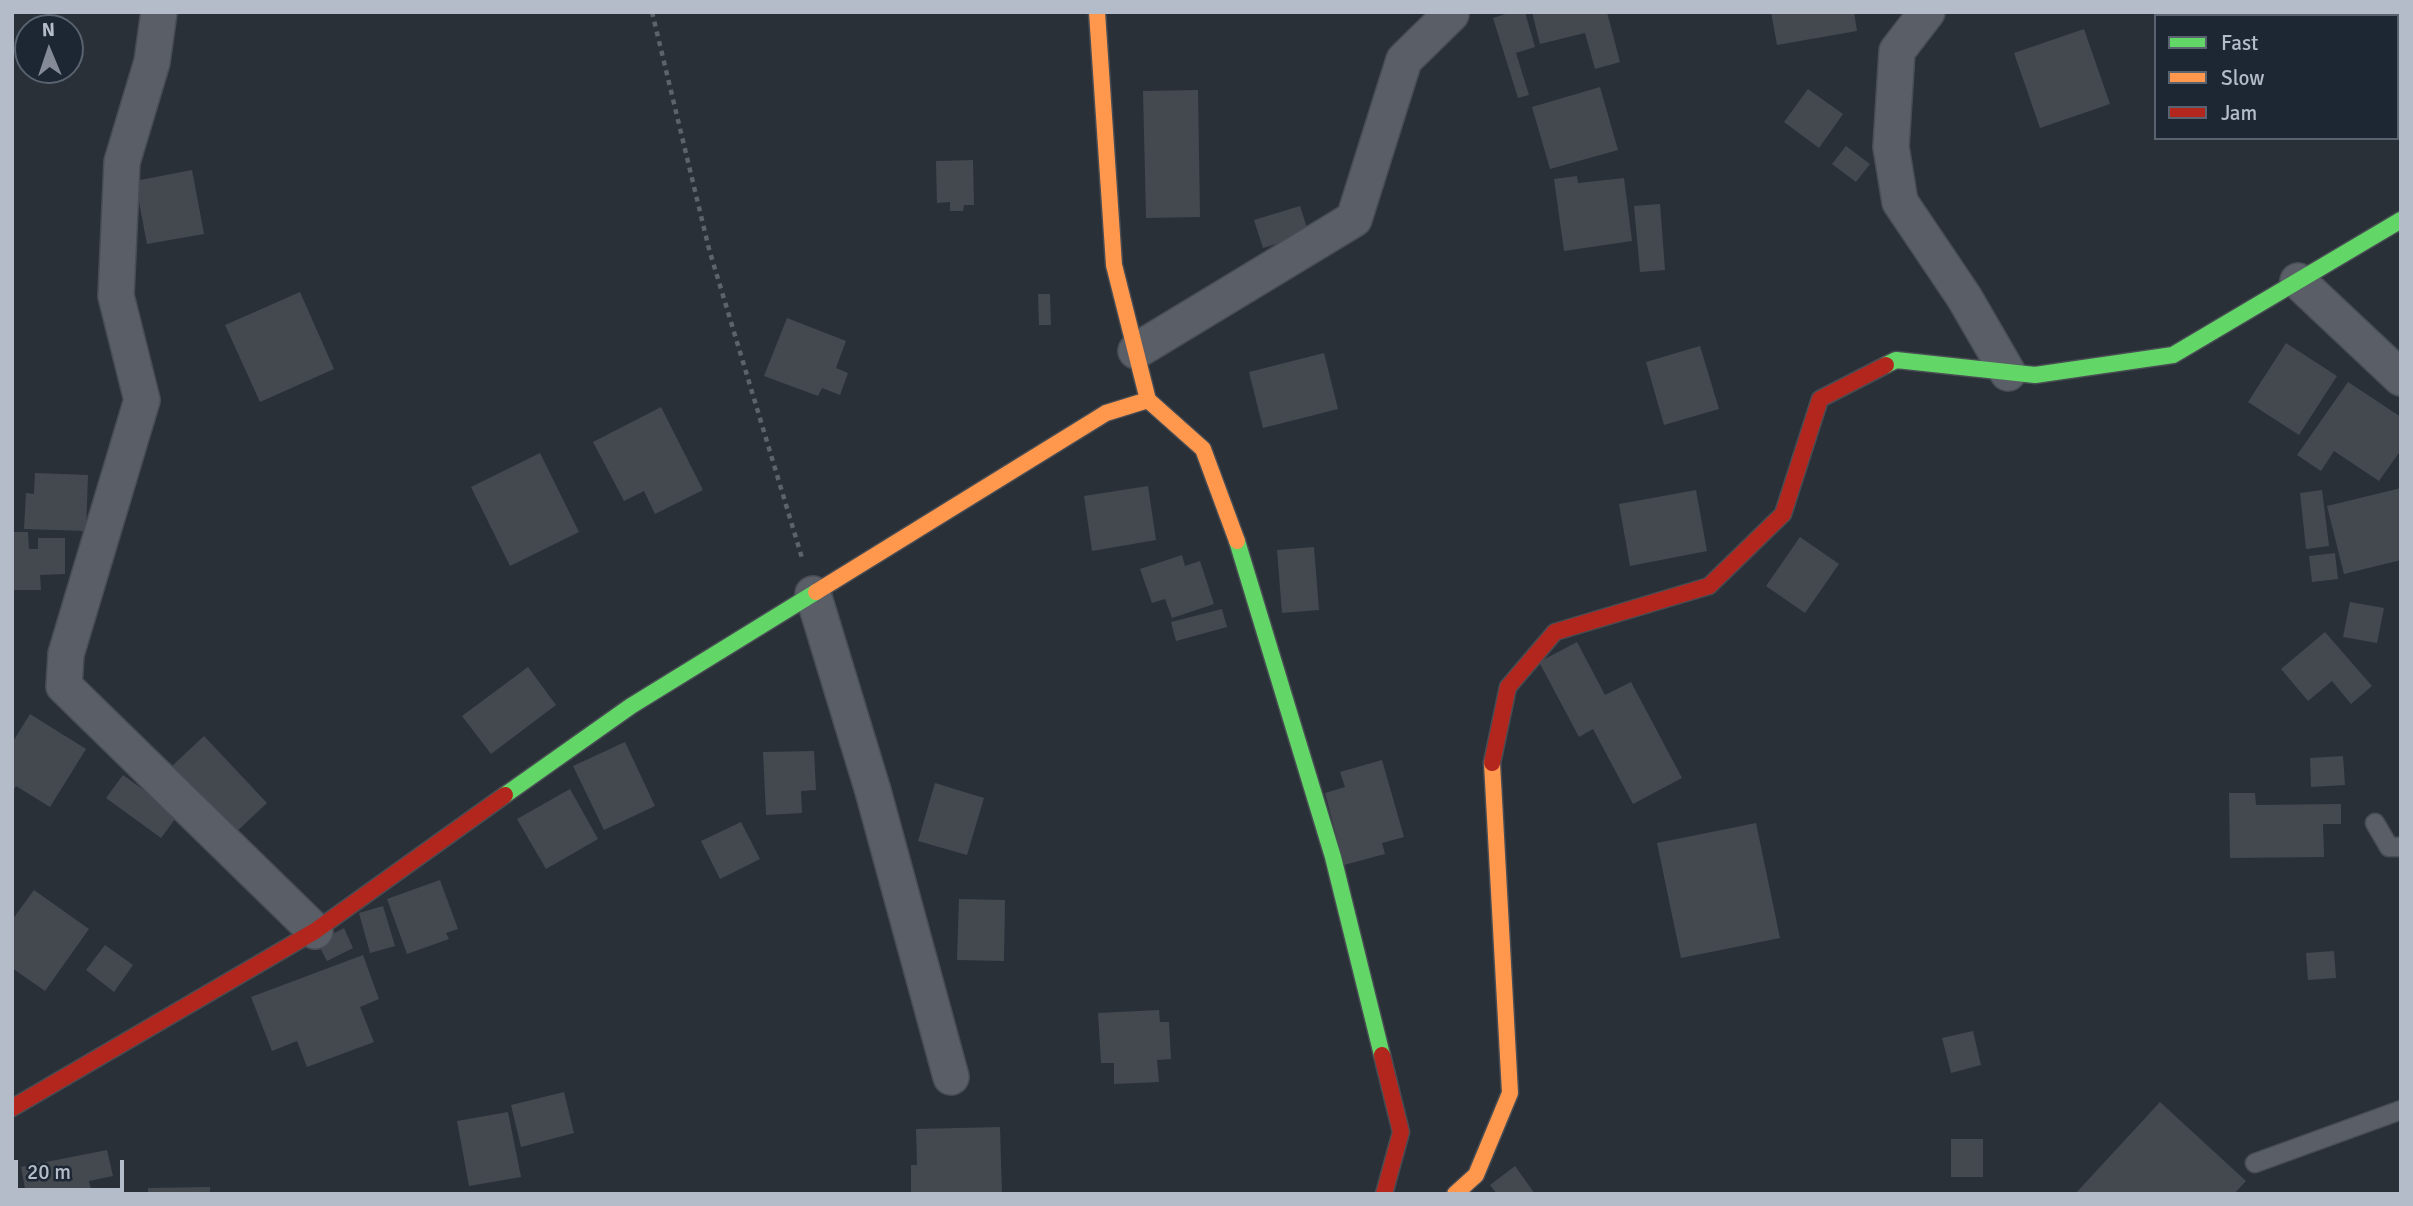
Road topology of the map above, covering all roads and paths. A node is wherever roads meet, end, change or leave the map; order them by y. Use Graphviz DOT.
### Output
graph roads {
  1 [pos="159,12"];
  2 [pos="652,12"];
  3 [pos="1097,12"];
  4 [pos="1927,12"];
  5 [pos="1451,14"];
  6 [pos="2401,220"];
  7 [pos="2298,281"];
  8 [pos="1136,351"];
  9 [pos="2008,373"];
  10 [pos="2401,378"];
  11 [pos="1149,400"];
  12 [pos="813,594"];
  13 [pos="2375,823"];
  14 [pos="2401,847"];
  15 [pos="315,931"];
  16 [pos="951,1077"];
  17 [pos="12,1108"];
  18 [pos="2401,1110"];
  19 [pos="2255,1163"];
  20 [pos="1384,1194"];
  21 [pos="1455,1194"];
  1 -- 15 [label="street"];
  2 -- 12 [label="path"];
  3 -- 8 [label="street"];
  4 -- 9 [label="street"];
  5 -- 8 [label="street"];
  6 -- 7 [label="street"];
  7 -- 9 [label="street"];
  7 -- 10 [label="street"];
  8 -- 11 [label="street"];
  9 -- 21 [label="street"];
  11 -- 12 [label="street"];
  11 -- 20 [label="street"];
  12 -- 15 [label="street"];
  12 -- 16 [label="street"];
  13 -- 14 [label="lane"];
  15 -- 17 [label="street"];
  18 -- 19 [label="lane"];
}
